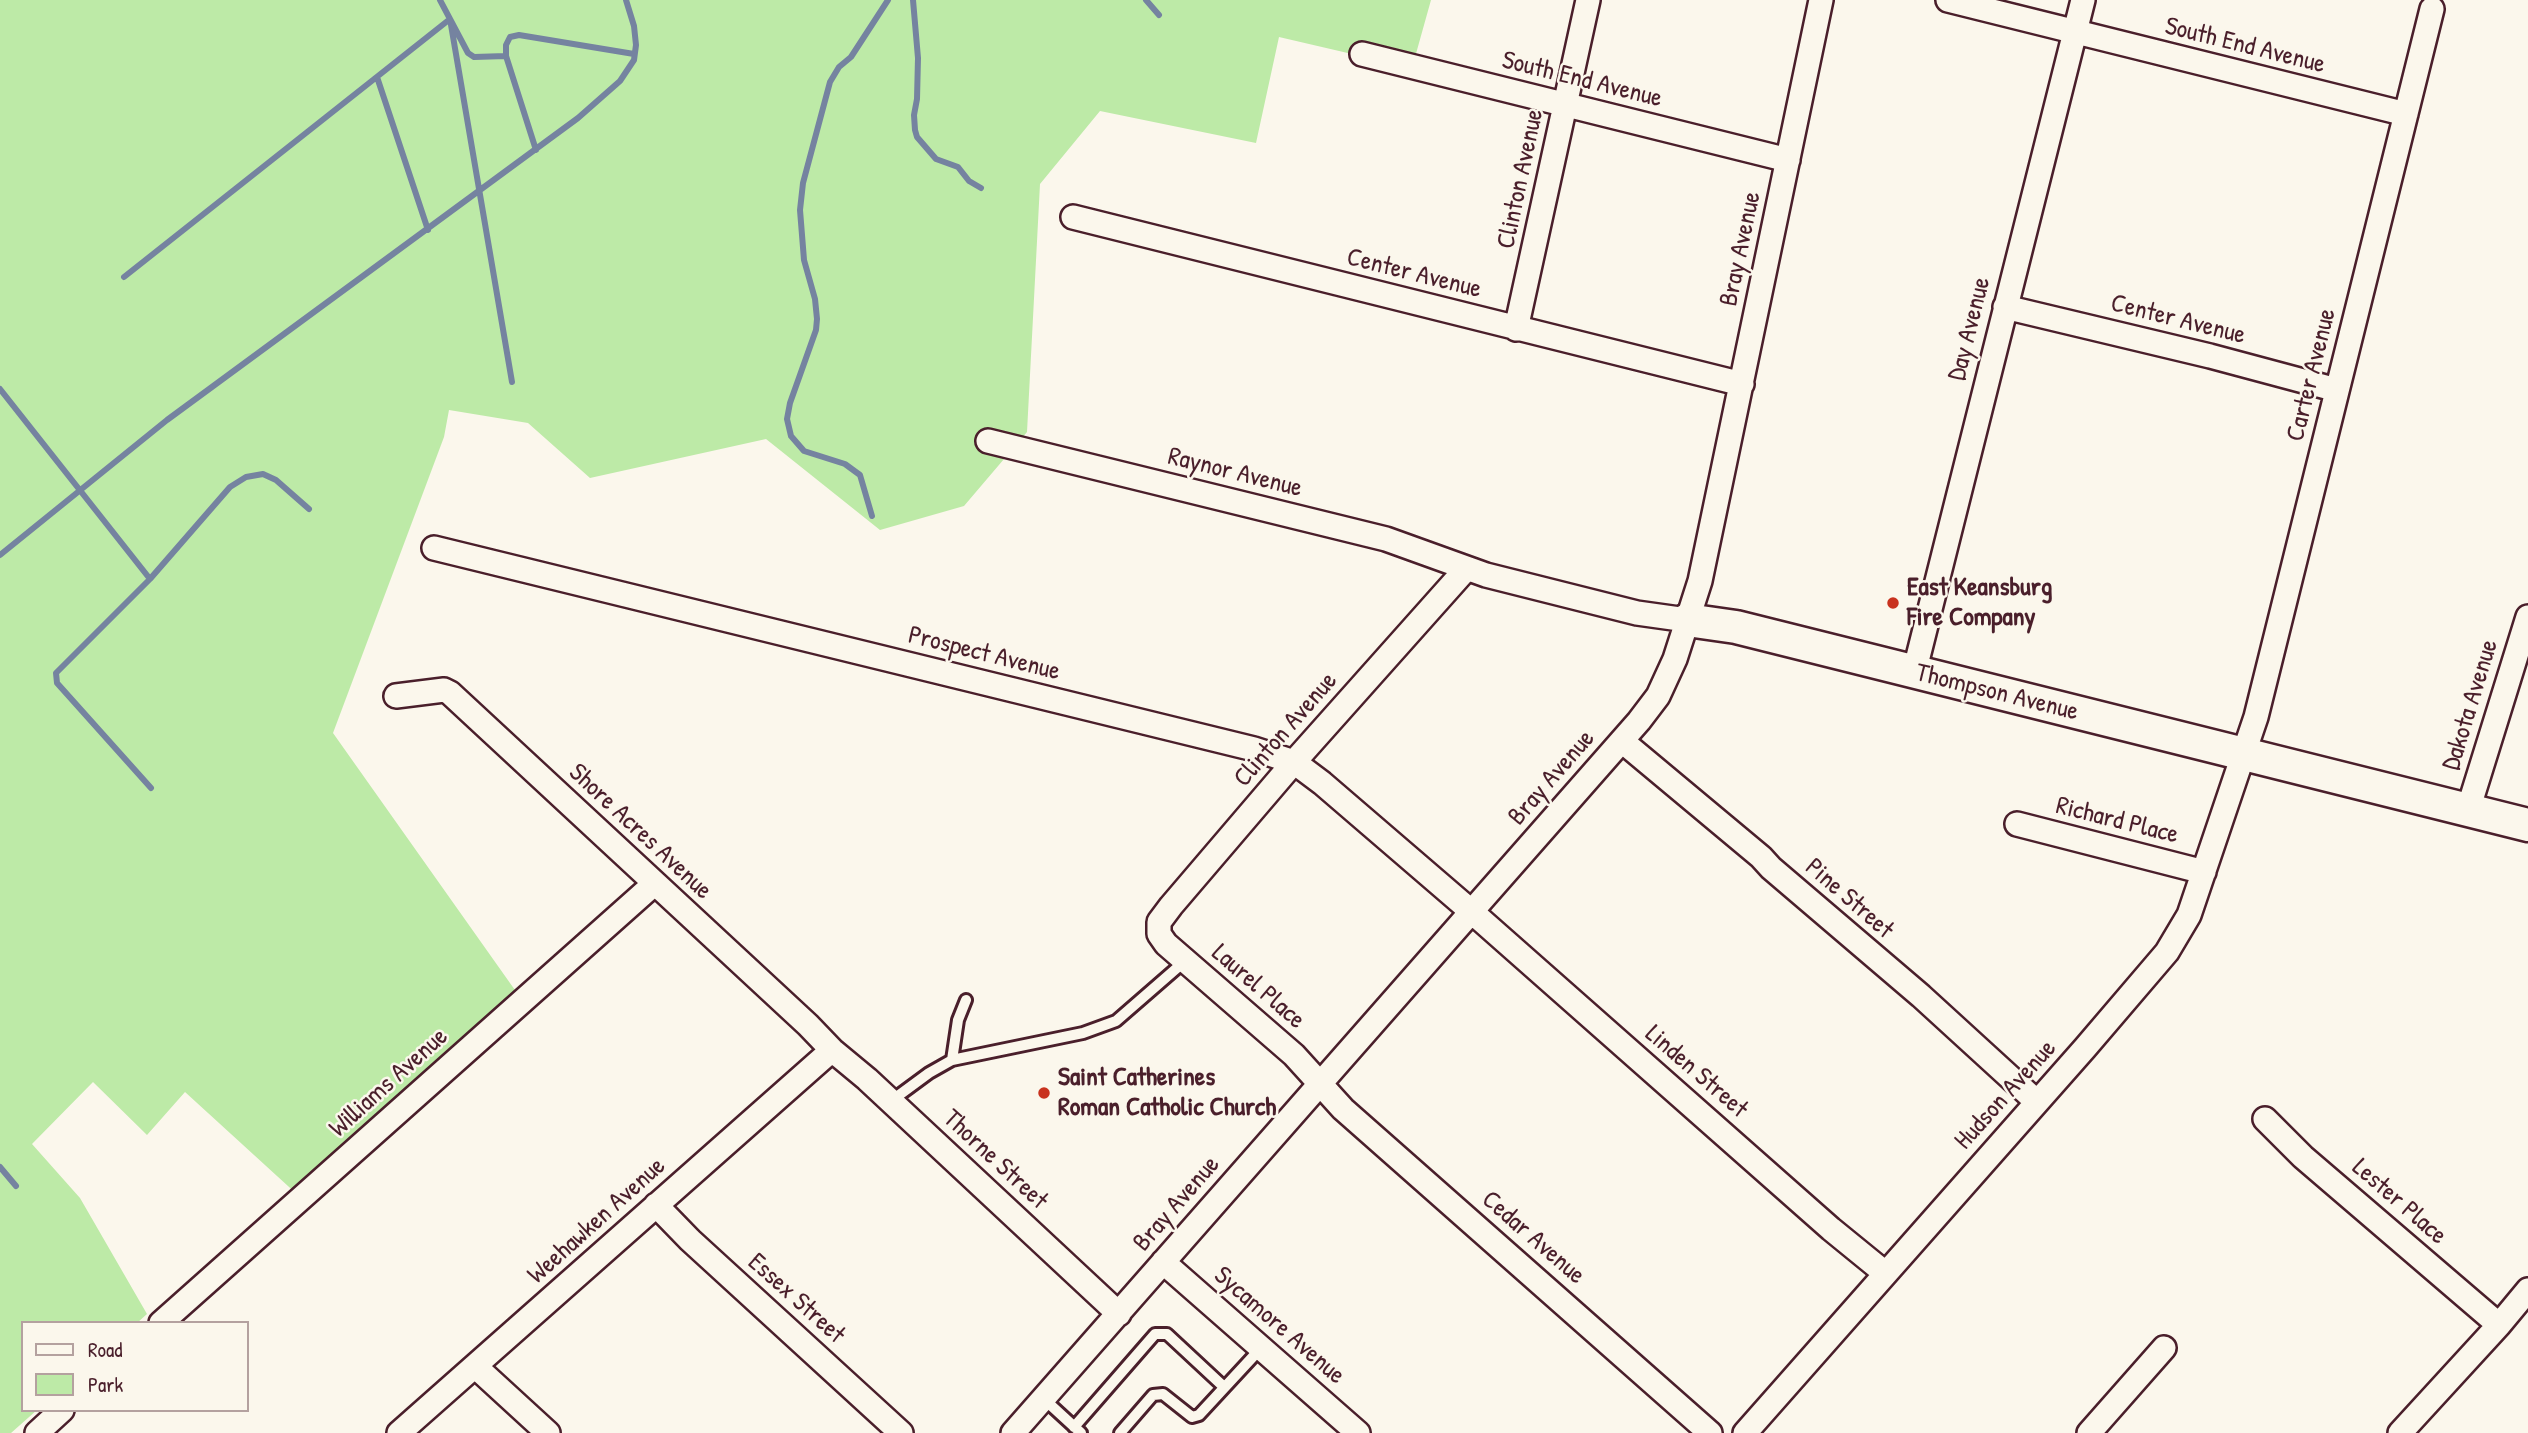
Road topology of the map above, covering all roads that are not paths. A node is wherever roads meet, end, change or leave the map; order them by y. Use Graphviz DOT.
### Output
graph roads {
  1 [pos="1588,0"];
  2 [pos="1821,0"];
  3 [pos="1948,0"];
  4 [pos="2083,0"];
  5 [pos="2432,9"];
  6 [pos="2074,33"];
  7 [pos="1362,54"];
  8 [pos="1565,105"];
  9 [pos="2406,114"];
  10 [pos="1788,160"];
  11 [pos="1073,217"];
  12 [pos="2005,306"];
  13 [pos="1516,329"];
  14 [pos="1742,384"];
  15 [pos="2337,390"];
  16 [pos="988,441"];
  17 [pos="435,548"];
  18 [pos="1466,569"];
  19 [pos="2528,617"];
  20 [pos="1687,621"];
  21 [pos="1914,673"];
  22 [pos="396,696"];
  23 [pos="1622,741"];
  24 [pos="2243,753"];
  25 [pos="1294,762"];
  26 [pos="2469,810"];
  27 [pos="2017,824"];
  28 [pos="2528,825"];
  29 [pos="2204,872"];
  30 [pos="654,884"];
  31 [pos="1472,912"];
  32 [pos="1159,933"];
  33 [pos="1185,961"];
  34 [pos="966,1000"];
  35 [pos="832,1050"];
  36 [pos="952,1060"];
  37 [pos="1320,1083"];
  38 [pos="891,1101"];
  39 [pos="2037,1102"];
  40 [pos="2265,1119"];
  41 [pos="656,1205"];
  42 [pos="1163,1262"];
  43 [pos="1885,1273"];
  44 [pos="2528,1290"];
  45 [pos="1119,1314"];
  46 [pos="163,1321"];
  47 [pos="2499,1325"];
  48 [pos="1261,1348"];
  49 [pos="2164,1348"];
  50 [pos="477,1367"];
  51 [pos="1224,1387"];
  52 [pos="1044,1399"];
  53 [pos="60,1412"];
  54 [pos="1077,1430"];
  55 [pos="2409,1430"];
  56 [pos="37,1433"];
  57 [pos="399,1433"];
  58 [pos="548,1433"];
  59 [pos="901,1433"];
  60 [pos="1013,1433"];
  61 [pos="1120,1433"];
  62 [pos="1358,1433"];
  63 [pos="1710,1433"];
  64 [pos="1745,1433"];
  65 [pos="2090,1433"];
  1 -- 8 [label="street, Clinton Avenue"];
  2 -- 10 [label="street, Bray Avenue"];
  3 -- 6 [label="street, South End Avenue"];
  4 -- 6 [label="street, Day Avenue"];
  5 -- 9 [label="street, Carter Avenue"];
  6 -- 9 [label="street, South End Avenue"];
  6 -- 12 [label="street, Day Avenue"];
  7 -- 8 [label="street, South End Avenue"];
  8 -- 10 [label="street, South End Avenue"];
  8 -- 13 [label="street, Clinton Avenue"];
  9 -- 15 [label="street, Carter Avenue"];
  10 -- 14 [label="street, Bray Avenue"];
  11 -- 13 [label="street, Center Avenue"];
  12 -- 15 [label="street, Center Avenue"];
  12 -- 21 [label="street, Day Avenue"];
  13 -- 14 [label="street, Center Avenue"];
  14 -- 20 [label="street, Bray Avenue"];
  15 -- 24 [label="street, Carter Avenue"];
  16 -- 18 [label="street, Raynor Avenue"];
  17 -- 25 [label="street, Prospect Avenue"];
  18 -- 20 [label="street, Thompson Avenue"];
  18 -- 25 [label="street, Clinton Avenue"];
  19 -- 26 [label="street, Dakota Avenue"];
  20 -- 21 [label="street, Thompson Avenue"];
  20 -- 23 [label="street, Bray Avenue"];
  21 -- 24 [label="street, Thompson Avenue"];
  22 -- 30 [label="street, Shore Acres Avenue"];
  23 -- 31 [label="street, Bray Avenue"];
  23 -- 39 [label="street, Pine Street"];
  24 -- 26 [label="street, Thompson Avenue"];
  24 -- 29 [label="street, Hudson Avenue"];
  25 -- 31 [label="street, Prospect Avenue"];
  25 -- 32 [label="street, Clinton Avenue"];
  26 -- 28 [label="street, Thompson Avenue"];
  27 -- 29 [label="street, Richard Place"];
  29 -- 39 [label="street, Hudson Avenue"];
  30 -- 35 [label="street, Shore Acres Avenue"];
  30 -- 46 [label="street, Williams Avenue"];
  31 -- 37 [label="street, Bray Avenue"];
  31 -- 43 [label="street, Linden Street"];
  32 -- 33 [label="street, Laurel Place"];
  33 -- 36 [label="lane"];
  33 -- 37 [label="street, Laurel Place"];
  34 -- 36 [label="lane"];
  35 -- 38 [label="street, Thorne Street"];
  35 -- 41 [label="street, Weehawken Avenue"];
  36 -- 38 [label="lane"];
  37 -- 42 [label="street, Bray Avenue"];
  37 -- 63 [label="street, Cedar Avenue"];
  38 -- 45 [label="street, Thorne Street"];
  39 -- 43 [label="street, Hudson Avenue"];
  40 -- 47 [label="street, Lester Place"];
  41 -- 50 [label="street, Weehawken Avenue"];
  41 -- 59 [label="street, Essex Street"];
  42 -- 45 [label="street, Bray Avenue"];
  42 -- 48 [label="street, Sycamore Avenue"];
  43 -- 64 [label="street, Hudson Avenue"];
  44 -- 47 [label="street"];
  45 -- 52 [label="street, Bray Avenue"];
  47 -- 55 [label="street"];
  48 -- 51 [label="lane"];
  48 -- 62 [label="street, Sycamore Avenue"];
  49 -- 65 [label="street"];
  50 -- 57 [label="street, Weehawken Avenue"];
  50 -- 58 [label="street"];
  51 -- 54 [label="lane"];
  51 -- 61 [label="lane"];
  52 -- 54 [label="lane"];
  52 -- 60 [label="street, Bray Avenue"];
  53 -- 56 [label="street"];
}
